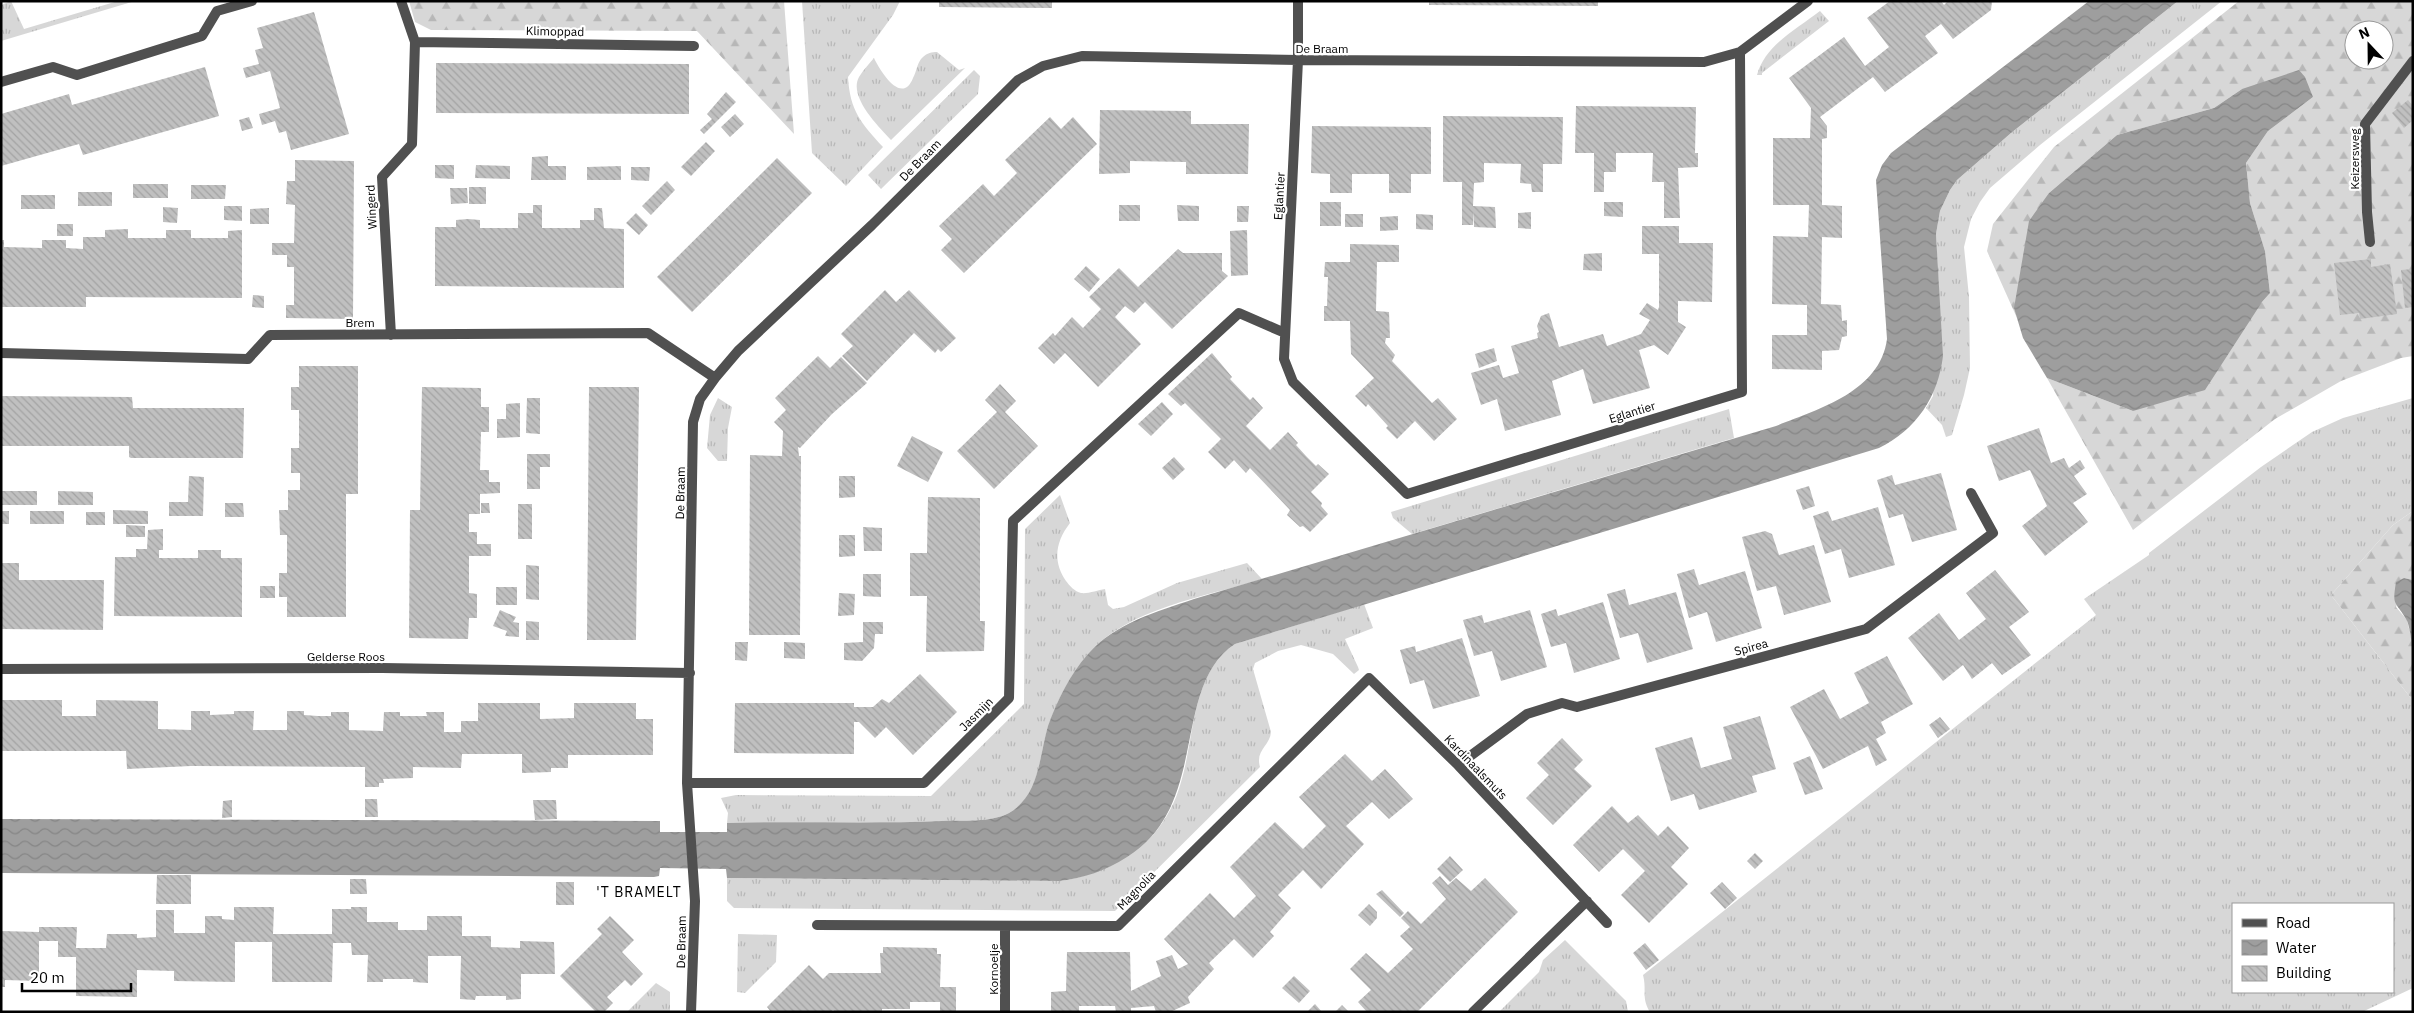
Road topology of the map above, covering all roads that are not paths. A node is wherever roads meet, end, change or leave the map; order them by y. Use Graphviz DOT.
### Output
graph roads {
  1 [pos="252,1"];
  2 [pos="401,1"];
  3 [pos="1298,1"];
  4 [pos="1808,1"];
  5 [pos="415,42"];
  6 [pos="694,46"];
  7 [pos="1740,52"];
  8 [pos="1298,60"];
  9 [pos="2413,61"];
  10 [pos="1,82"];
  11 [pos="2370,242"];
  12 [pos="1285,333"];
  13 [pos="391,335"];
  14 [pos="1,353"];
  15 [pos="715,378"];
  16 [pos="1971,493"];
  17 [pos="1,669"];
  18 [pos="690,672"];
  19 [pos="1343,701"];
  20 [pos="1458,765"];
  21 [pos="687,784"];
  22 [pos="1587,900"];
  23 [pos="1607,923"];
  24 [pos="817,925"];
  25 [pos="1006,926"];
  26 [pos="692,1012"];
  27 [pos="1005,1012"];
  28 [pos="1473,1012"];
  1 -- 10 [label="street"];
  2 -- 5 [label="street, Wingerd"];
  3 -- 8 [label="street, Eglantier"];
  4 -- 7 [label="street, De Braam"];
  5 -- 6 [label="street, Klimoppad"];
  5 -- 13 [label="street, Wingerd"];
  7 -- 8 [label="street, De Braam"];
  7 -- 12 [label="street, Eglantier"];
  8 -- 12 [label="street, Eglantier"];
  8 -- 15 [label="street, De Braam"];
  9 -- 11 [label="street, Keizersweg"];
  12 -- 21 [label="street, Jasmijn"];
  13 -- 14 [label="street, Brem"];
  13 -- 15 [label="street, Brem"];
  15 -- 18 [label="street, De Braam"];
  16 -- 20 [label="street, Spirea"];
  17 -- 18 [label="street, Gelderse Roos"];
  18 -- 21 [label="street, De Braam"];
  19 -- 20 [label="street, Kardinaalsmuts"];
  19 -- 25 [label="street, Magnolia"];
  20 -- 22 [label="street, Kardinaalsmuts"];
  21 -- 26 [label="street, De Braam"];
  22 -- 23 [label="street, Kardinaalsmuts"];
  22 -- 28 [label="street"];
  24 -- 25 [label="street, Magnolia"];
  25 -- 27 [label="street, Kornoelje"];
}
